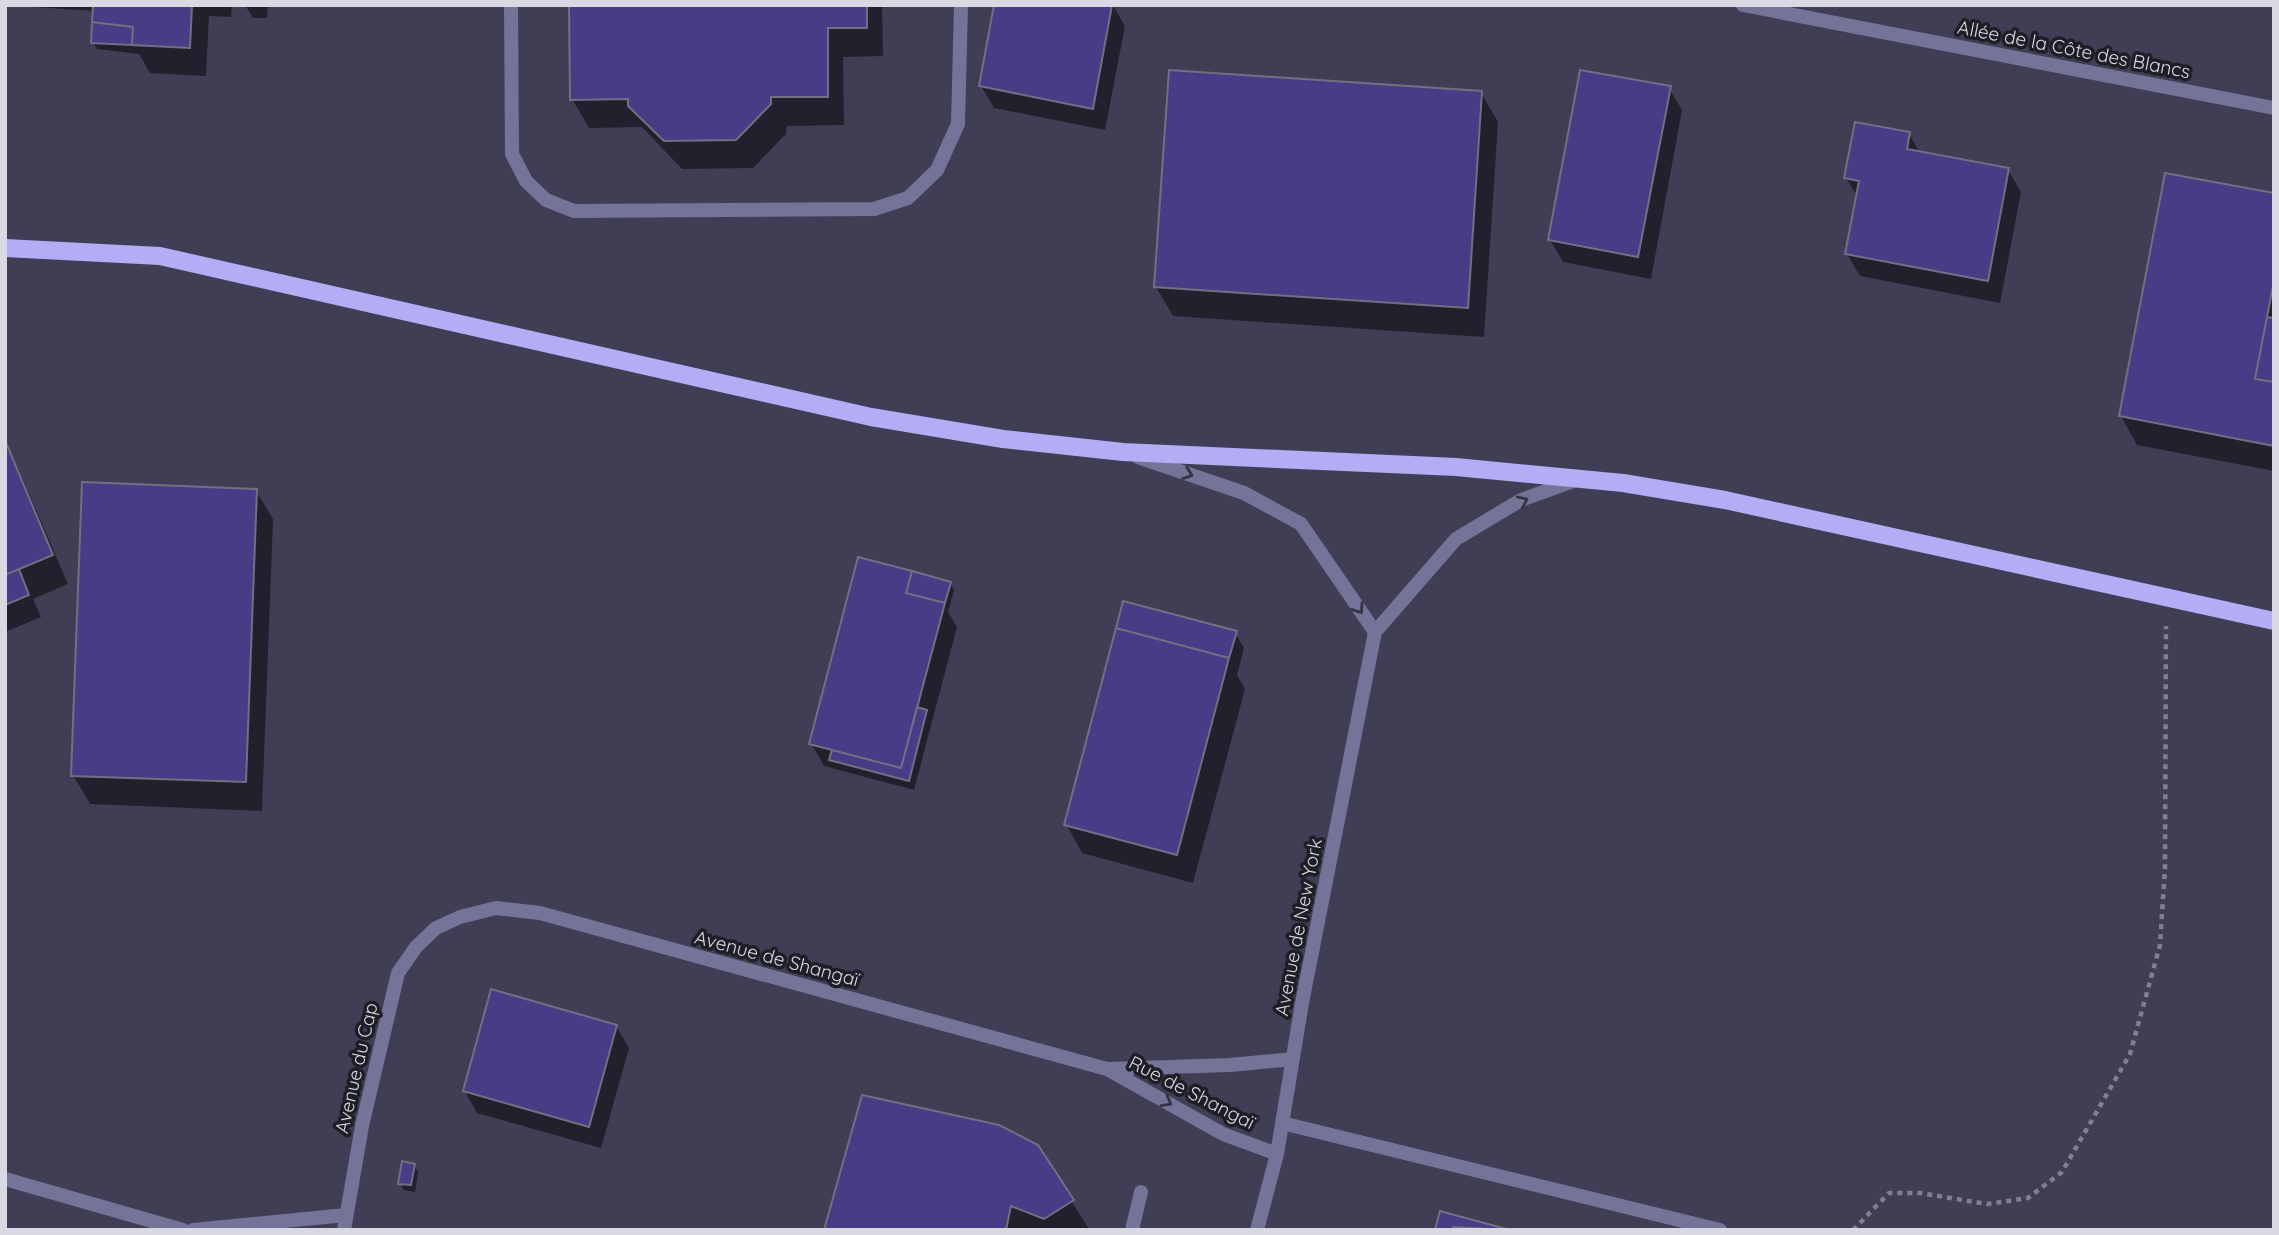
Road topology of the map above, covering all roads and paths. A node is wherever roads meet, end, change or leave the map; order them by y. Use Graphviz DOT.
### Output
graph roads {
  1 [pos="511,5"];
  2 [pos="961,5"];
  3 [pos="1743,5"];
  4 [pos="2274,108"];
  5 [pos="5,248"];
  6 [pos="1123,452"];
  7 [pos="1582,478"];
  8 [pos="2166,597"];
  9 [pos="2274,621"];
  10 [pos="1374,632"];
  11 [pos="436,928"];
  12 [pos="1293,1059"];
  13 [pos="1107,1069"];
  14 [pos="1282,1123"];
  15 [pos="1277,1154"];
  16 [pos="5,1180"];
  17 [pos="1142,1192"];
  18 [pos="345,1222"];
  19 [pos="183,1230"];
  20 [pos="193,1230"];
  21 [pos="1132,1230"];
  22 [pos="1257,1230"];
  23 [pos="1720,1230"];
  24 [pos="1853,1230"];
  1 -- 2 [label="street"];
  3 -- 4 [label="street, Allée de la Côte des Blancs"];
  5 -- 6 [label="main road"];
  6 -- 7 [label="main road"];
  6 -- 10 [label="street, one-way"];
  7 -- 8 [label="main road"];
  10 -- 7 [label="street, one-way"];
  8 -- 9 [label="main road"];
  8 -- 24 [label="path"];
  10 -- 12 [label="street, Avenue de New York"];
  11 -- 13 [label="street, Avenue de Shangaï"];
  11 -- 18 [label="street, Avenue du Cap"];
  12 -- 13 [label="street, Rue de Shangaï"];
  12 -- 14 [label="street, Avenue de New York"];
  13 -- 15 [label="street, Rue de Shangaï, one-way"];
  14 -- 15 [label="street, Avenue de New York"];
  14 -- 23 [label="street"];
  15 -- 22 [label="street, Avenue de New York"];
  16 -- 19 [label="street"];
  17 -- 21 [label="street"];
  18 -- 20 [label="street"];
}
